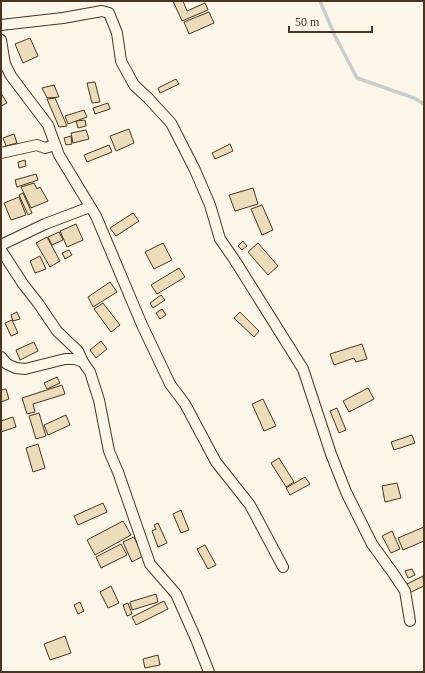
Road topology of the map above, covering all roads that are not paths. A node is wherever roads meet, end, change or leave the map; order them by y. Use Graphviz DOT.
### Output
graph roads {
  1 [pos="1,25"];
  2 [pos="1,40"];
  3 [pos="55,145"];
  4 [pos="1,153"];
  5 [pos="90,207"];
  6 [pos="1,245"];
  7 [pos="1,250"];
  8 [pos="1,357"];
  9 [pos="83,362"];
  10 [pos="284,566"];
  11 [pos="410,621"];
  12 [pos="209,672"];
  1 -- 11 [label="street"];
  2 -- 3 [label="street"];
  3 -- 4 [label="street"];
  3 -- 5 [label="street"];
  5 -- 6 [label="street"];
  5 -- 10 [label="street"];
  7 -- 9 [label="street"];
  8 -- 9 [label="street"];
  9 -- 12 [label="street"];
}
